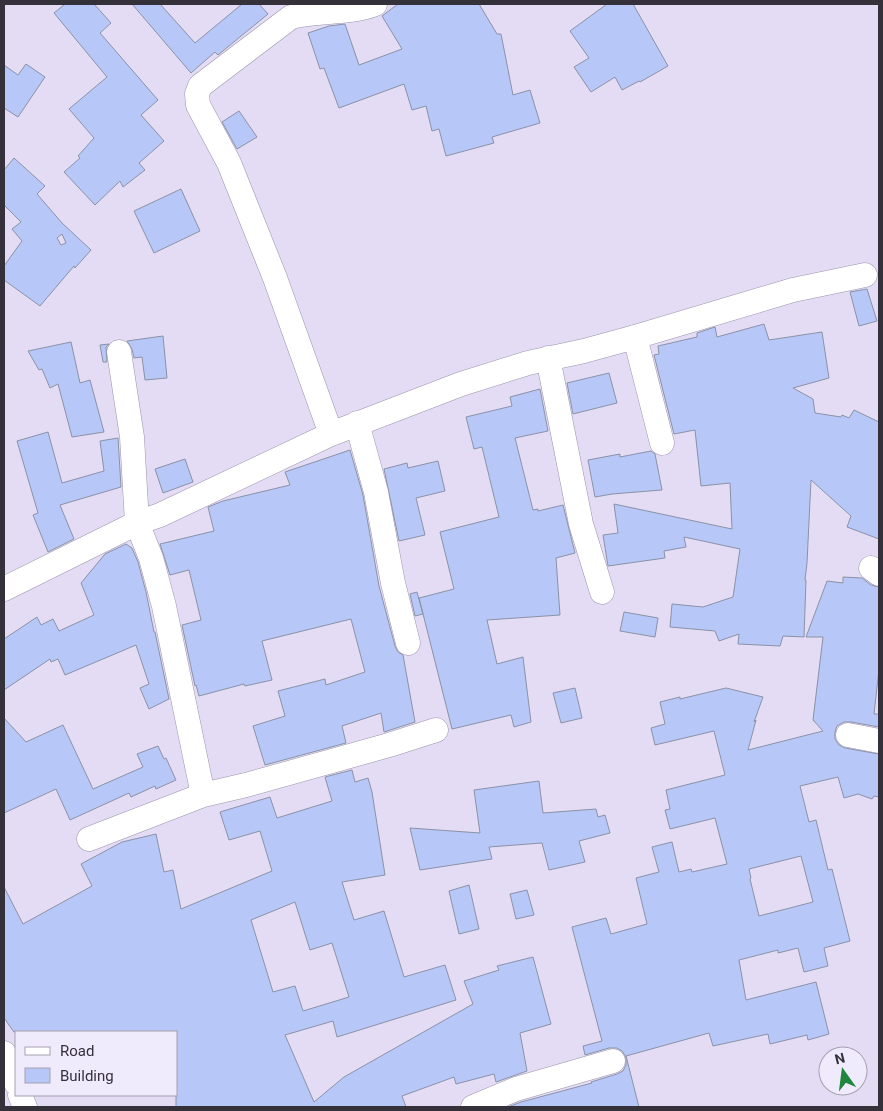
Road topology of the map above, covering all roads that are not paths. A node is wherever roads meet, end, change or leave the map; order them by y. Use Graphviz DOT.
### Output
graph roads {
  1 [pos="375,4"];
  2 [pos="865,275"];
  3 [pos="635,337"];
  4 [pos="119,352"];
  5 [pos="548,358"];
  6 [pos="356,423"];
  7 [pos="331,434"];
  8 [pos="662,442"];
  9 [pos="137,523"];
  10 [pos="4,589"];
  11 [pos="602,592"];
  12 [pos="408,643"];
  13 [pos="436,730"];
  14 [pos="848,735"];
  15 [pos="879,740"];
  16 [pos="203,795"];
  17 [pos="89,839"];
  18 [pos="4,1053"];
  19 [pos="613,1061"];
  20 [pos="15,1080"];
  21 [pos="473,1107"];
  1 -- 7 [label="street"];
  2 -- 3 [label="street"];
  3 -- 5 [label="street"];
  3 -- 8 [label="street"];
  4 -- 9 [label="street"];
  5 -- 6 [label="street"];
  5 -- 11 [label="street"];
  6 -- 7 [label="street"];
  6 -- 12 [label="street"];
  7 -- 9 [label="street"];
  9 -- 10 [label="street"];
  9 -- 16 [label="street"];
  13 -- 16 [label="street"];
  14 -- 15 [label="street"];
  16 -- 17 [label="street"];
  18 -- 20 [label="street"];
  19 -- 21 [label="street"];
}
